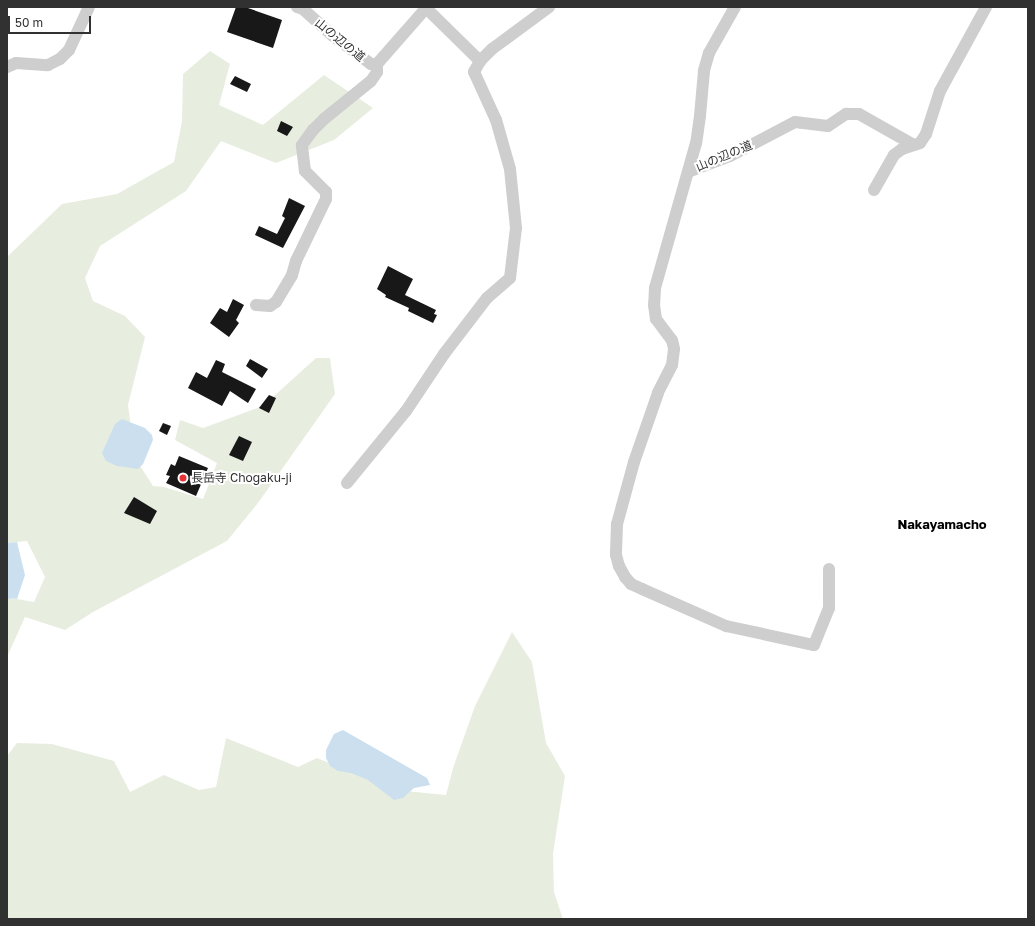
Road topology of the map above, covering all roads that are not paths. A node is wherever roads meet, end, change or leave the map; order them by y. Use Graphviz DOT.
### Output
graph roads {
  1 [pos="89,7"];
  2 [pos="297,7"];
  3 [pos="549,7"];
  4 [pos="735,7"];
  5 [pos="986,7"];
  6 [pos="427,8"];
  7 [pos="480,61"];
  8 [pos="377,64"];
  9 [pos="7,67"];
  10 [pos="914,145"];
  11 [pos="688,172"];
  12 [pos="874,190"];
  13 [pos="256,305"];
  14 [pos="347,483"];
  15 [pos="829,569"];
  1 -- 9 [label="street"];
  2 -- 8 [label="street, 山の辺の道"];
  3 -- 7 [label="street"];
  4 -- 11 [label="street, 山の辺の道"];
  5 -- 10 [label="street"];
  6 -- 7 [label="street, 山の辺の道"];
  6 -- 8 [label="street, 山の辺の道"];
  7 -- 14 [label="street"];
  8 -- 13 [label="street"];
  10 -- 11 [label="street, 山の辺の道"];
  10 -- 12 [label="street"];
  11 -- 15 [label="street"];
}
